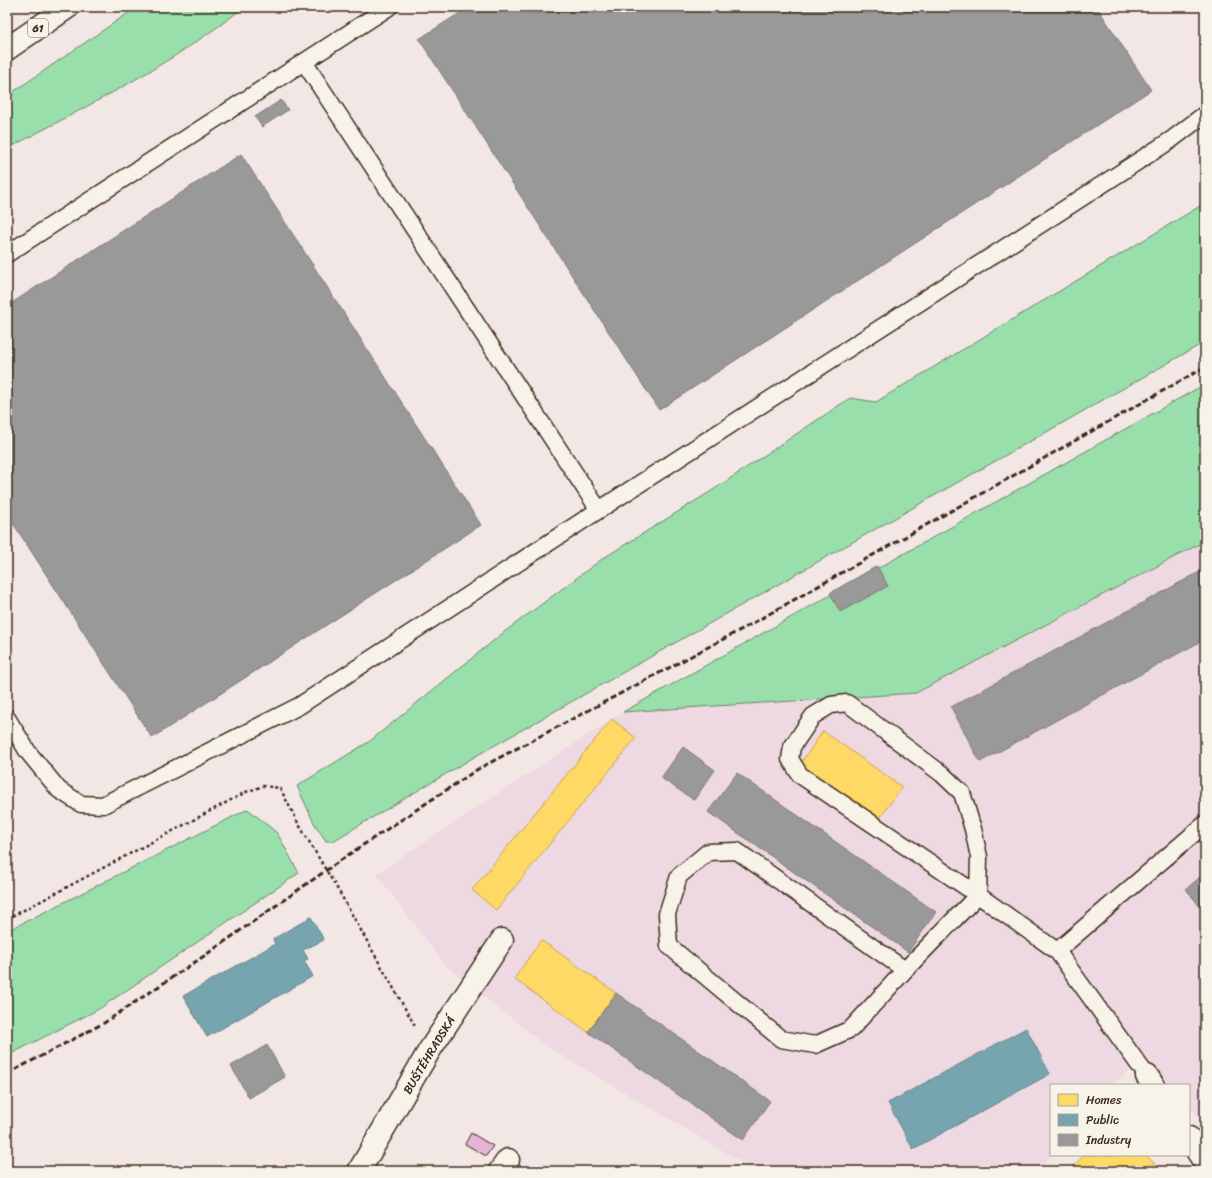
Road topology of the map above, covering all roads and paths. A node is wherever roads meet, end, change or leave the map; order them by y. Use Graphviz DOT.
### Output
graph roads {
  1 [pos="68,7"];
  2 [pos="389,7"];
  3 [pos="7,49"];
  4 [pos="304,62"];
  5 [pos="1205,114"];
  6 [pos="7,254"];
  7 [pos="599,510"];
  8 [pos="7,718"];
  9 [pos="1205,824"];
  10 [pos="978,895"];
  11 [pos="7,919"];
  12 [pos="502,940"];
  13 [pos="1057,951"];
  14 [pos="905,970"];
  15 [pos="429,1051"];
  16 [pos="1150,1080"];
  17 [pos="1190,1140"];
  18 [pos="1205,1163"];
  19 [pos="359,1171"];
  1 -- 3 [label="street, 61"];
  2 -- 4 [label="lane"];
  4 -- 6 [label="lane"];
  4 -- 7 [label="lane"];
  5 -- 7 [label="lane"];
  7 -- 8 [label="lane"];
  9 -- 13 [label="lane"];
  10 -- 10 [label="lane"];
  10 -- 13 [label="lane"];
  10 -- 14 [label="lane"];
  11 -- 15 [label="path"];
  12 -- 15 [label="street, BUŠTĚHRADSKÁ"];
  13 -- 16 [label="lane"];
  14 -- 14 [label="lane"];
  15 -- 19 [label="street, BUŠTĚHRADSKÁ"];
  17 -- 18 [label="street"];
}
